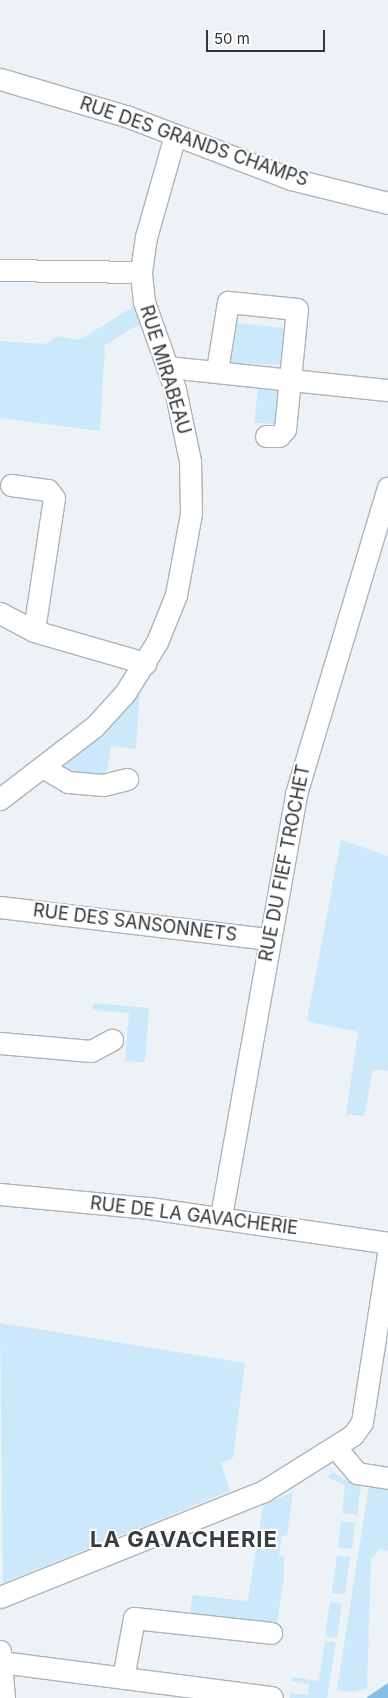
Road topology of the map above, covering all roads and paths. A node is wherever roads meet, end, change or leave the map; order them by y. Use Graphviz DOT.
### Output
graph roads {
  1 [pos="0,79"];
  2 [pos="174,135"];
  3 [pos="388,203"];
  4 [pos="0,270"];
  5 [pos="141,272"];
  6 [pos="168,367"];
  7 [pos="217,370"];
  8 [pos="292,379"];
  9 [pos="388,390"];
  10 [pos="266,436"];
  11 [pos="11,485"];
  12 [pos="388,488"];
  13 [pos="0,613"];
  14 [pos="34,631"];
  15 [pos="145,663"];
  16 [pos="42,768"];
  17 [pos="127,779"];
  18 [pos="0,799"];
  19 [pos="0,907"];
  20 [pos="269,939"];
  21 [pos="112,1040"];
  22 [pos="0,1043"];
  23 [pos="0,1194"];
  24 [pos="221,1216"];
  25 [pos="388,1243"];
  26 [pos="388,1254"];
  27 [pos="336,1448"];
  28 [pos="388,1478"];
  29 [pos="0,1597"];
  30 [pos="271,1632"];
  31 [pos="1,1657"];
  32 [pos="123,1678"];
  33 [pos="181,1692"];
  34 [pos="272,1696"];
  35 [pos="4,1698"];
  1 -- 2 [label="street, RUE DES GRANDS CHAMPS"];
  2 -- 3 [label="street, RUE DES GRANDS CHAMPS"];
  2 -- 5 [label="street, RUE MIRABEAU"];
  4 -- 5 [label="street"];
  5 -- 6 [label="street, RUE MIRABEAU"];
  6 -- 7 [label="street"];
  6 -- 15 [label="street, RUE MIRABEAU"];
  7 -- 8 [label="street"];
  7 -- 8 [label="street"];
  8 -- 9 [label="street"];
  8 -- 10 [label="street"];
  11 -- 14 [label="street"];
  12 -- 20 [label="street, RUE DU FIEF TROCHET"];
  13 -- 14 [label="street"];
  14 -- 15 [label="street"];
  15 -- 16 [label="street, RUE MIRABEAU"];
  16 -- 17 [label="street"];
  16 -- 18 [label="street, RUE MIRABEAU"];
  19 -- 20 [label="street, RUE DES SANSONNETS"];
  20 -- 24 [label="street, RUE DU FIEF TROCHET"];
  21 -- 22 [label="street"];
  23 -- 24 [label="street, RUE DE LA GAVACHERIE"];
  24 -- 25 [label="street, RUE DE LA GAVACHERIE"];
  26 -- 27 [label="street"];
  27 -- 28 [label="street"];
  27 -- 29 [label="street"];
  30 -- 32 [label="street"];
  31 -- 32 [label="street"];
  31 -- 35 [label="street"];
  32 -- 33 [label="street"];
  33 -- 34 [label="street"];
}
